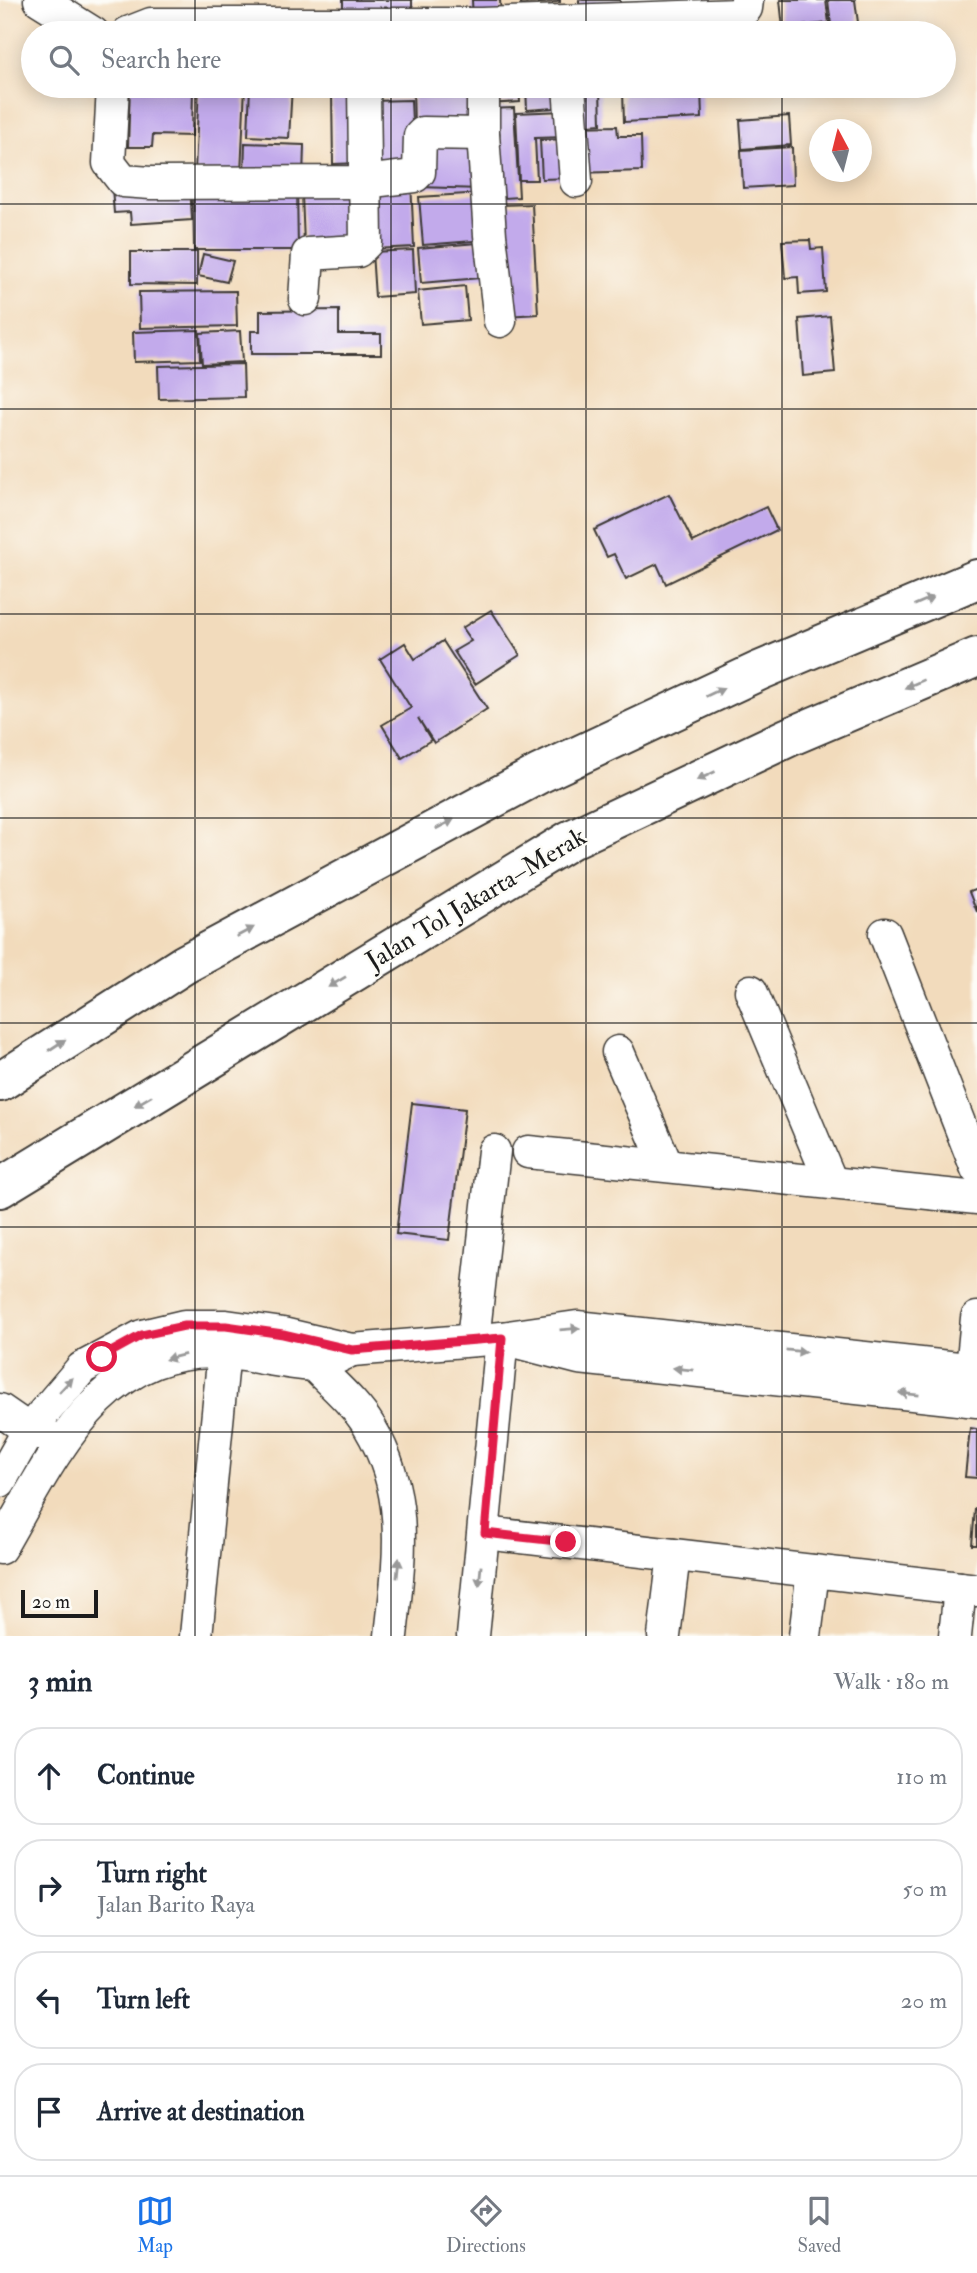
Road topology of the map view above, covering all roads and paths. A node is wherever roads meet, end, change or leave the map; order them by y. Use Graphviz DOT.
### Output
graph roads {
  1 [pos="40,0"];
  2 [pos="747,0"];
  3 [pos="573,18"];
  4 [pos="74,21"];
  5 [pos="548,21"];
  6 [pos="112,98"];
  7 [pos="364,98"];
  8 [pos="483,98"];
  9 [pos="570,98"];
  10 [pos="483,134"];
  11 [pos="576,181"];
  12 [pos="364,182"];
  13 [pos="305,299"];
  14 [pos="500,321"];
  15 [pos="977,579"];
  16 [pos="977,657"];
  17 [pos="885,934"];
  18 [pos="751,991"];
  19 [pos="618,1052"];
  20 [pos="0,1082"];
  21 [pos="494,1151"];
  22 [pos="528,1152"];
  23 [pos="666,1164"];
  24 [pos="977,1169"];
  25 [pos="831,1182"];
  26 [pos="0,1188"];
  27 [pos="977,1198"];
  28 [pos="977,1318"];
  29 [pos="225,1339"];
  30 [pos="487,1339"];
  31 [pos="356,1350"];
  32 [pos="746,1361"];
  33 [pos="315,1366"];
  34 [pos="974,1369"];
  35 [pos="977,1401"];
  36 [pos="0,1410"];
  37 [pos="29,1430"];
  38 [pos="62,1441"];
  39 [pos="0,1481"];
  40 [pos="485,1533"];
  41 [pos="0,1548"];
  42 [pos="674,1555"];
  43 [pos="813,1571"];
  44 [pos="969,1589"];
  45 [pos="196,1636"];
  46 [pos="391,1636"];
  47 [pos="473,1636"];
  48 [pos="664,1636"];
  49 [pos="805,1636"];
  50 [pos="955,1636"];
  1 -- 4 [label="street"];
  2 -- 3 [label="street"];
  3 -- 5 [label="street"];
  6 -- 12 [label="street"];
  7 -- 12 [label="street"];
  8 -- 10 [label="street"];
  9 -- 11 [label="street"];
  10 -- 12 [label="street"];
  10 -- 14 [label="street"];
  12 -- 13 [label="street"];
  20 -- 15 [label="highway, one-way"];
  16 -- 26 [label="highway, Jalan Tol Jakarta–Merak, one-way"];
  17 -- 24 [label="street"];
  18 -- 25 [label="street"];
  19 -- 23 [label="street"];
  21 -- 30 [label="street"];
  22 -- 23 [label="street"];
  23 -- 25 [label="street"];
  25 -- 27 [label="street"];
  28 -- 34 [label="street"];
  29 -- 31 [label="street"];
  29 -- 33 [label="street"];
  37 -- 29 [label="street, one-way"];
  29 -- 38 [label="street, one-way"];
  29 -- 45 [label="street"];
  30 -- 31 [label="street"];
  30 -- 32 [label="street"];
  30 -- 40 [label="street"];
  31 -- 33 [label="street"];
  32 -- 34 [label="street, one-way"];
  35 -- 32 [label="street, one-way"];
  46 -- 33 [label="street, one-way"];
  36 -- 37 [label="street"];
  37 -- 38 [label="street"];
  37 -- 39 [label="street"];
  38 -- 41 [label="street"];
  40 -- 42 [label="street"];
  40 -- 47 [label="street, one-way"];
  42 -- 43 [label="street"];
  42 -- 48 [label="street"];
  43 -- 44 [label="street"];
  43 -- 49 [label="street"];
  44 -- 50 [label="street"];
}
